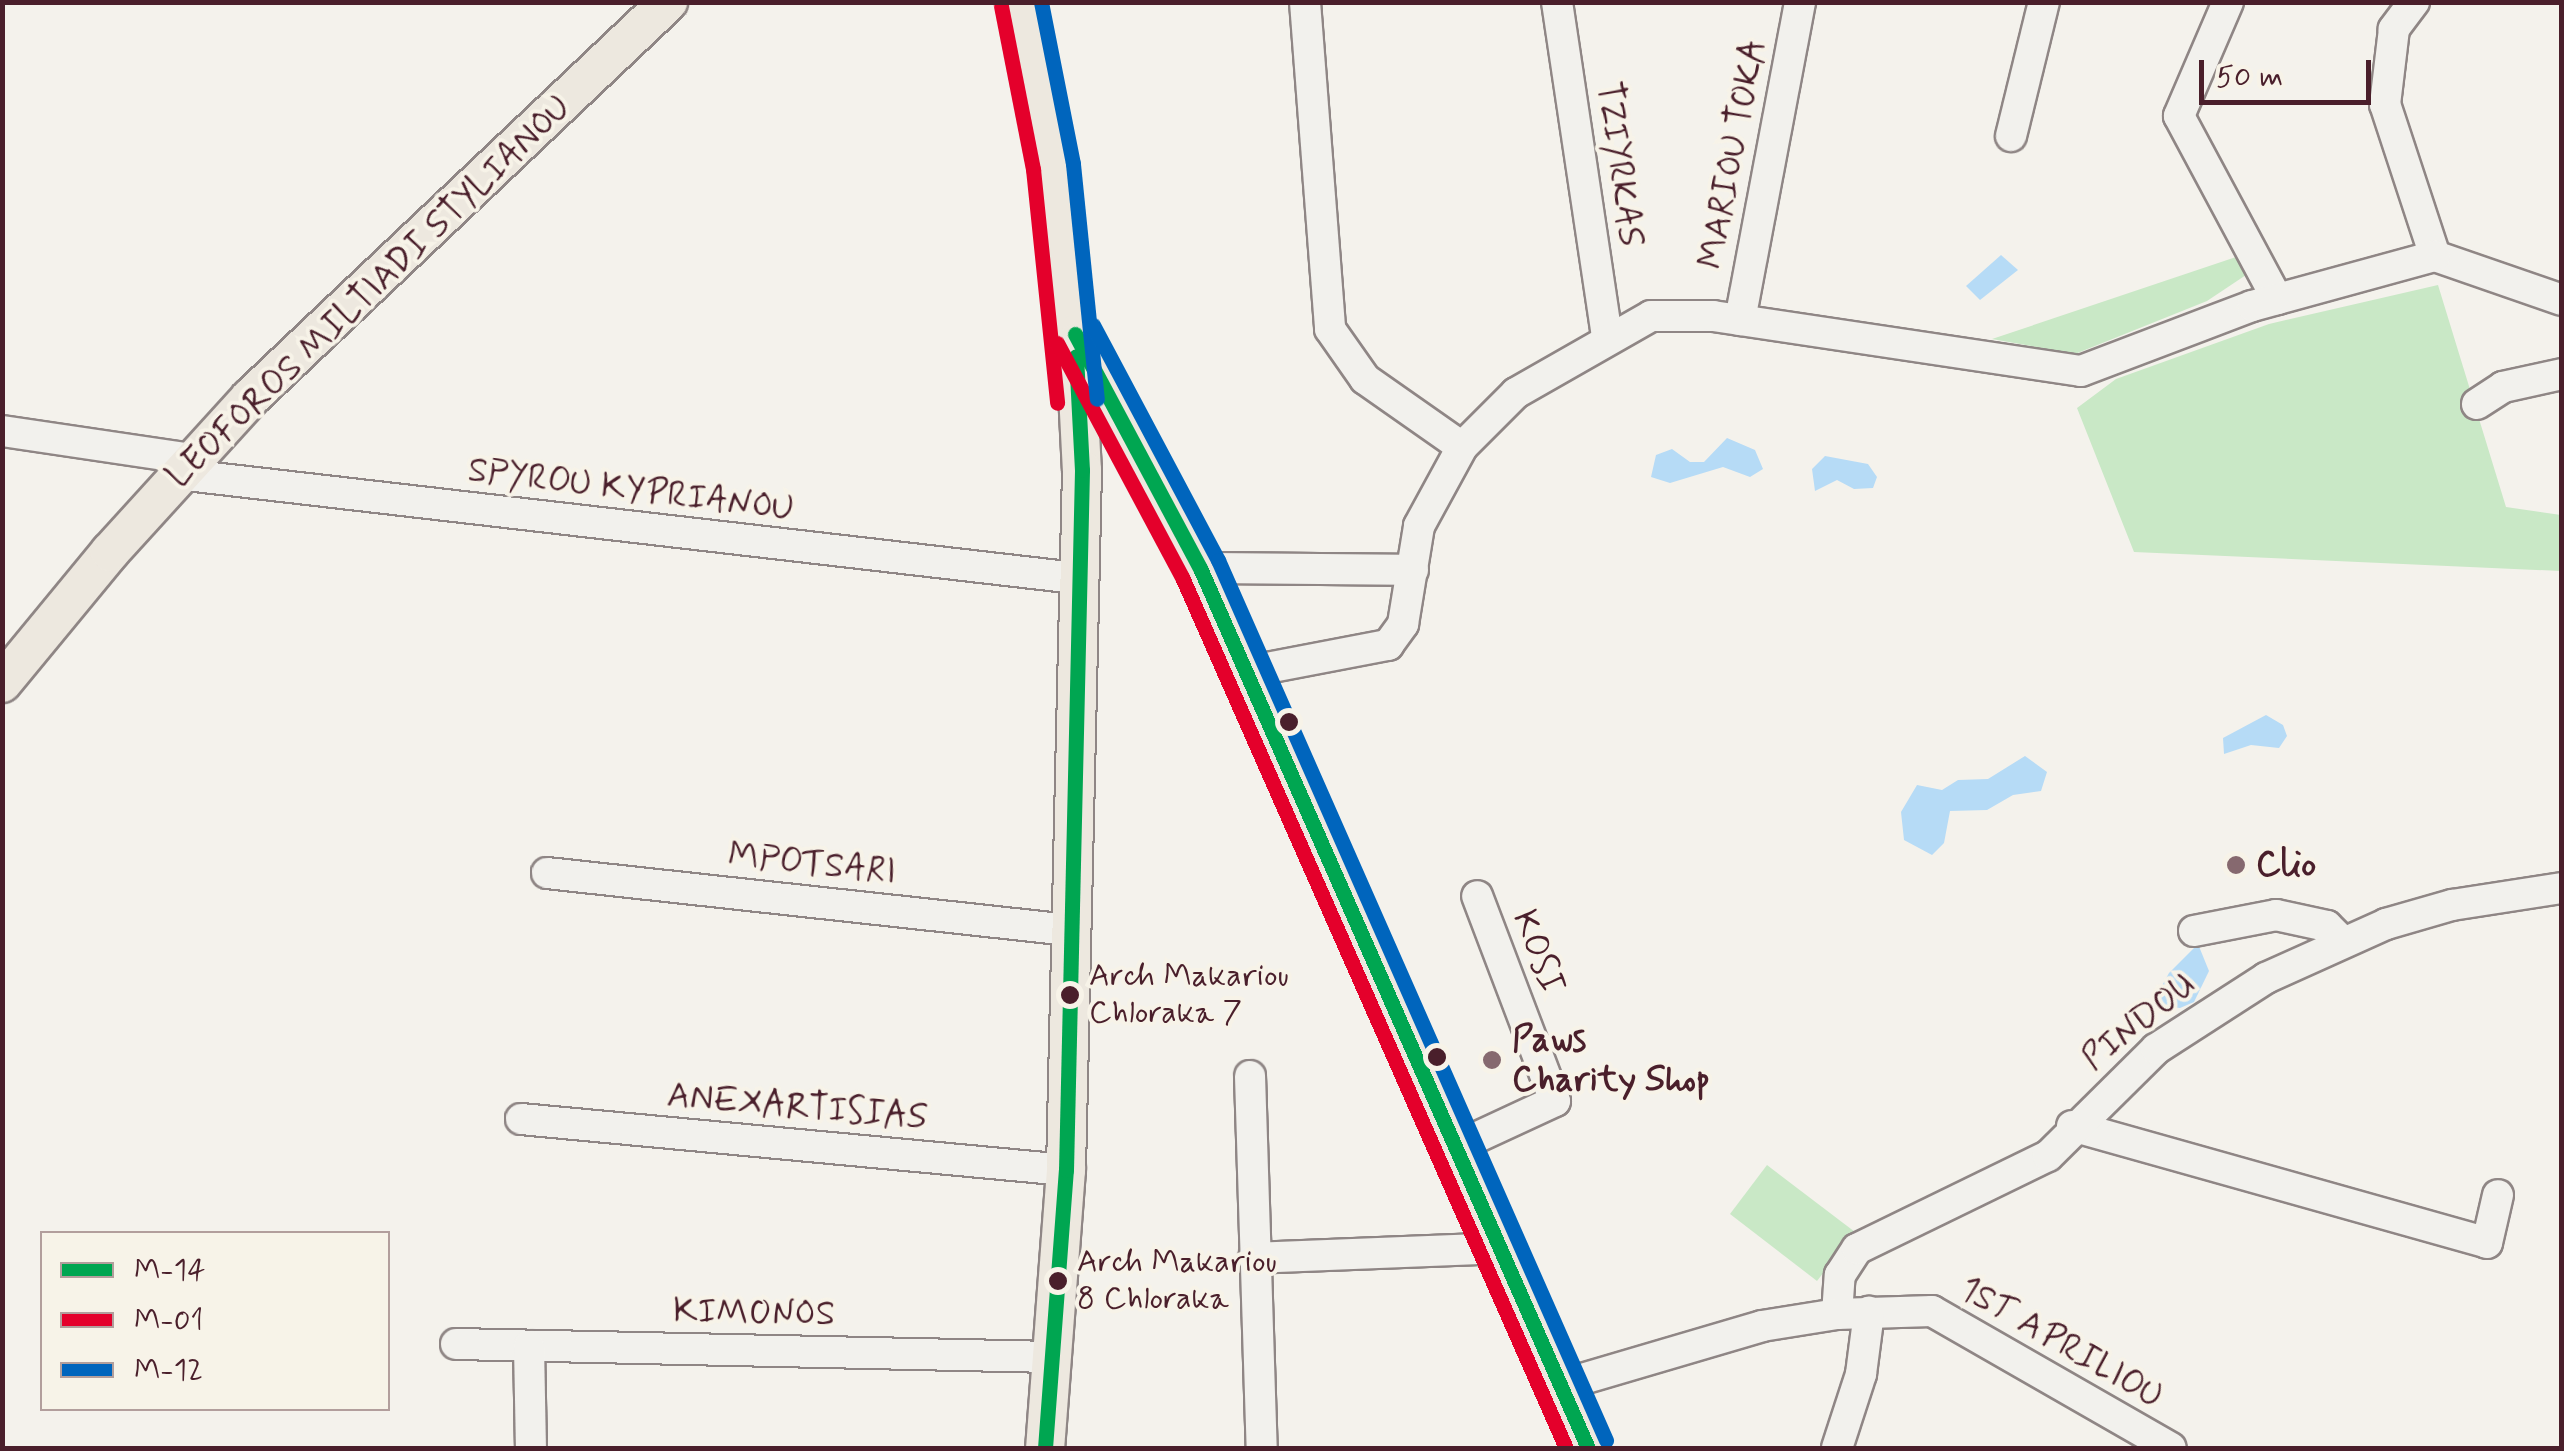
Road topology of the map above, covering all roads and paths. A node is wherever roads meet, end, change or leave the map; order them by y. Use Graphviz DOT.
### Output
graph roads {
  1 [pos="668,2"];
  2 [pos="1021,2"];
  3 [pos="1305,2"];
  4 [pos="1558,2"];
  5 [pos="1800,2"];
  6 [pos="2044,2"];
  7 [pos="2228,2"];
  8 [pos="2414,2"];
  9 [pos="2011,136"];
  10 [pos="2435,256"];
  11 [pos="2278,299"];
  12 [pos="2562,300"];
  13 [pos="1740,320"];
  14 [pos="1075,334"];
  15 [pos="1607,338"];
  16 [pos="2562,374"];
  17 [pos="2477,404"];
  18 [pos="2,432"];
  19 [pos="1462,448"];
  20 [pos="184,466"];
  21 [pos="1082,470"];
  22 [pos="1152,478"];
  23 [pos="1200,568"];
  24 [pos="1412,570"];
  25 [pos="1076,578"];
  26 [pos="1246,672"];
  27 [pos="2,683"];
  28 [pos="548,873"];
  29 [pos="2562,888"];
  30 [pos="1476,896"];
  31 [pos="1069,930"];
  32 [pos="2194,931"];
  33 [pos="2343,942"];
  34 [pos="1250,1076"];
  35 [pos="522,1120"];
  36 [pos="2072,1126"];
  37 [pos="1456,1147"];
  38 [pos="1066,1170"];
  39 [pos="2498,1194"];
  40 [pos="1503,1248"];
  41 [pos="1254,1258"];
  42 [pos="1870,1312"];
  43 [pos="1837,1314"];
  44 [pos="456,1344"];
  45 [pos="528,1346"];
  46 [pos="1051,1357"];
  47 [pos="1562,1385"];
  48 [pos="531,1448"];
  49 [pos="1045,1448"];
  50 [pos="1262,1448"];
  51 [pos="1588,1448"];
  52 [pos="1838,1448"];
  53 [pos="2171,1448"];
  1 -- 20 [label="main road, LEOFOROS MILTIADI STYLIANOU"];
  2 -- 14 [label="main road"];
  3 -- 19 [label="street"];
  4 -- 15 [label="street, TZIYRKAS"];
  5 -- 13 [label="street, MARIOU TOKA"];
  6 -- 9 [label="street"];
  7 -- 11 [label="street"];
  8 -- 10 [label="street"];
  10 -- 11 [label="street"];
  10 -- 12 [label="street"];
  11 -- 13 [label="street"];
  13 -- 15 [label="street"];
  14 -- 21 [label="main road"];
  14 -- 22 [label="main road"];
  15 -- 19 [label="street"];
  16 -- 17 [label="street"];
  18 -- 20 [label="street, SPYROU KYPRIANOU"];
  19 -- 24 [label="street"];
  20 -- 25 [label="street, SPYROU KYPRIANOU"];
  20 -- 27 [label="main road, LEOFOROS MILTIADI STYLIANOU"];
  21 -- 22 [label="main road"];
  21 -- 25 [label="main road"];
  22 -- 23 [label="main road"];
  23 -- 24 [label="street"];
  23 -- 26 [label="main road"];
  24 -- 26 [label="street"];
  25 -- 31 [label="main road"];
  26 -- 37 [label="main road"];
  28 -- 31 [label="street, MPOTSARI"];
  29 -- 33 [label="street, PINDOU"];
  30 -- 37 [label="street, KOSI"];
  31 -- 38 [label="main road"];
  32 -- 33 [label="street"];
  33 -- 36 [label="street, PINDOU"];
  34 -- 41 [label="street"];
  35 -- 38 [label="street, ANEXARTISIAS"];
  36 -- 39 [label="street"];
  36 -- 43 [label="street, PINDOU"];
  37 -- 40 [label="main road"];
  38 -- 46 [label="main road"];
  40 -- 41 [label="street"];
  40 -- 47 [label="main road"];
  41 -- 50 [label="street"];
  42 -- 43 [label="street, 1ST APRILIOU"];
  42 -- 52 [label="street"];
  42 -- 53 [label="street, 1ST APRILIOU"];
  43 -- 47 [label="street, 1ST APRILIOU"];
  44 -- 45 [label="street, KIMONOS"];
  45 -- 46 [label="street, KIMONOS"];
  45 -- 48 [label="street"];
  46 -- 49 [label="main road"];
  47 -- 51 [label="main road"];
}
